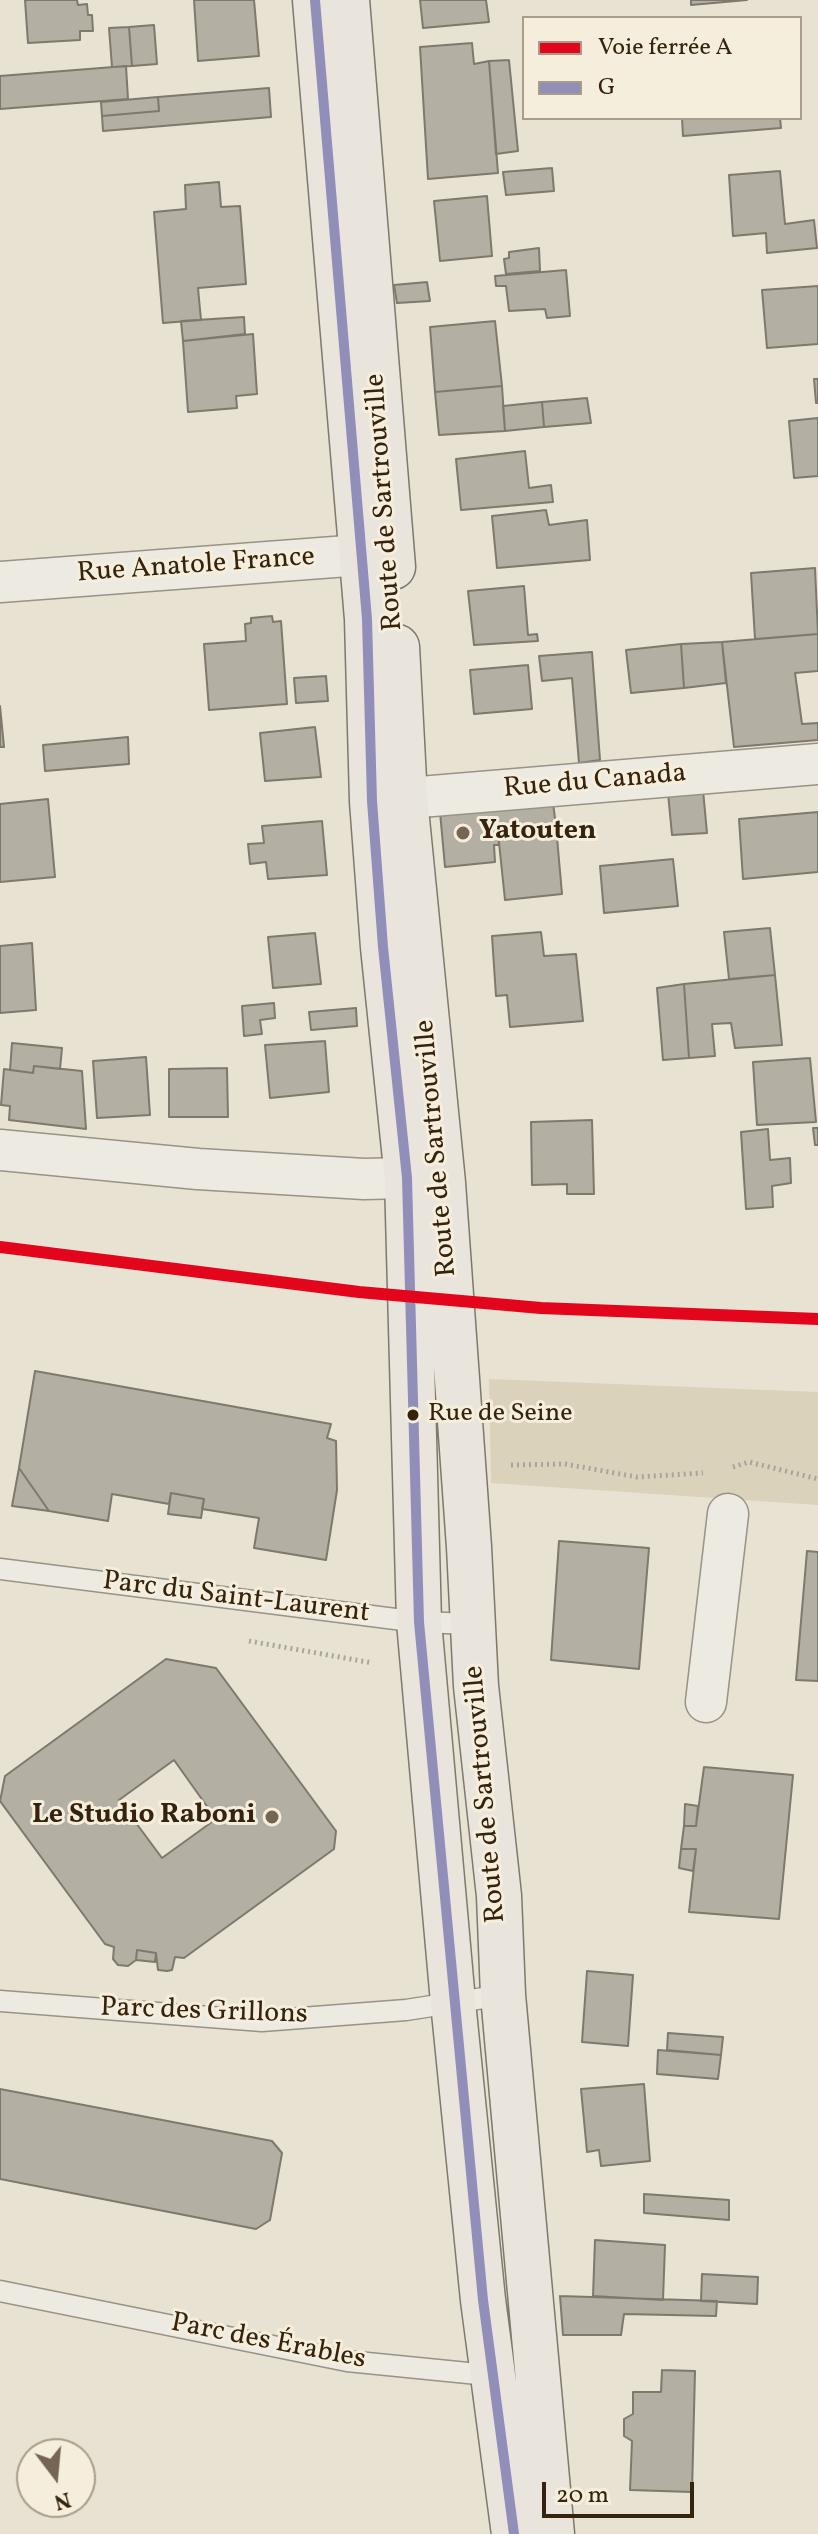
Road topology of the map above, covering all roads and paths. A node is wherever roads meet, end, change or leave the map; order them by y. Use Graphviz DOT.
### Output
graph roads {
  1 [pos="315,0"];
  2 [pos="347,0"];
  3 [pos="377,555"];
  4 [pos="0,582"];
  5 [pos="818,764"];
  6 [pos="388,800"];
  7 [pos="0,1150"];
  8 [pos="425,1180"];
  9 [pos="463,1454"];
  10 [pos="720,1470"];
  11 [pos="705,1473"];
  12 [pos="818,1479"];
  13 [pos="728,1514"];
  14 [pos="0,1569"];
  15 [pos="419,1622"];
  16 [pos="473,1624"];
  17 [pos="706,1702"];
  18 [pos="503,1995"];
  19 [pos="0,2001"];
  20 [pos="453,2002"];
  21 [pos="0,2291"];
  22 [pos="495,2376"];
  23 [pos="538,2376"];
  24 [pos="514,2534"];
  25 [pos="552,2534"];
  1 -- 3 [label="main road, Route de Sartrouville"];
  2 -- 3 [label="main road, Route de Sartrouville"];
  3 -- 4 [label="street, Rue Anatole France"];
  3 -- 6 [label="main road, Route de Sartrouville"];
  5 -- 6 [label="street, Rue du Canada"];
  6 -- 8 [label="main road, Route de Sartrouville"];
  7 -- 8 [label="street"];
  8 -- 9 [label="main road, Route de Sartrouville"];
  8 -- 15 [label="main road, Route de Sartrouville"];
  9 -- 11 [label="path"];
  9 -- 16 [label="main road, Route de Sartrouville"];
  10 -- 12 [label="path"];
  13 -- 17 [label="street"];
  14 -- 15 [label="lane, Parc du Saint-Laurent"];
  15 -- 16 [label="lane, Parc du Saint-Laurent"];
  15 -- 20 [label="main road, Route de Sartrouville"];
  16 -- 18 [label="main road, Route de Sartrouville"];
  18 -- 20 [label="lane, Parc des Grillons"];
  18 -- 23 [label="main road, Route de Sartrouville"];
  19 -- 20 [label="lane, Parc des Grillons"];
  20 -- 22 [label="main road, Route de Sartrouville"];
  21 -- 22 [label="lane, Parc des Érables"];
  22 -- 23 [label="lane, Parc des Érables"];
  22 -- 24 [label="main road, Route de Sartrouville"];
  23 -- 25 [label="main road, Route de Sartrouville"];
}
